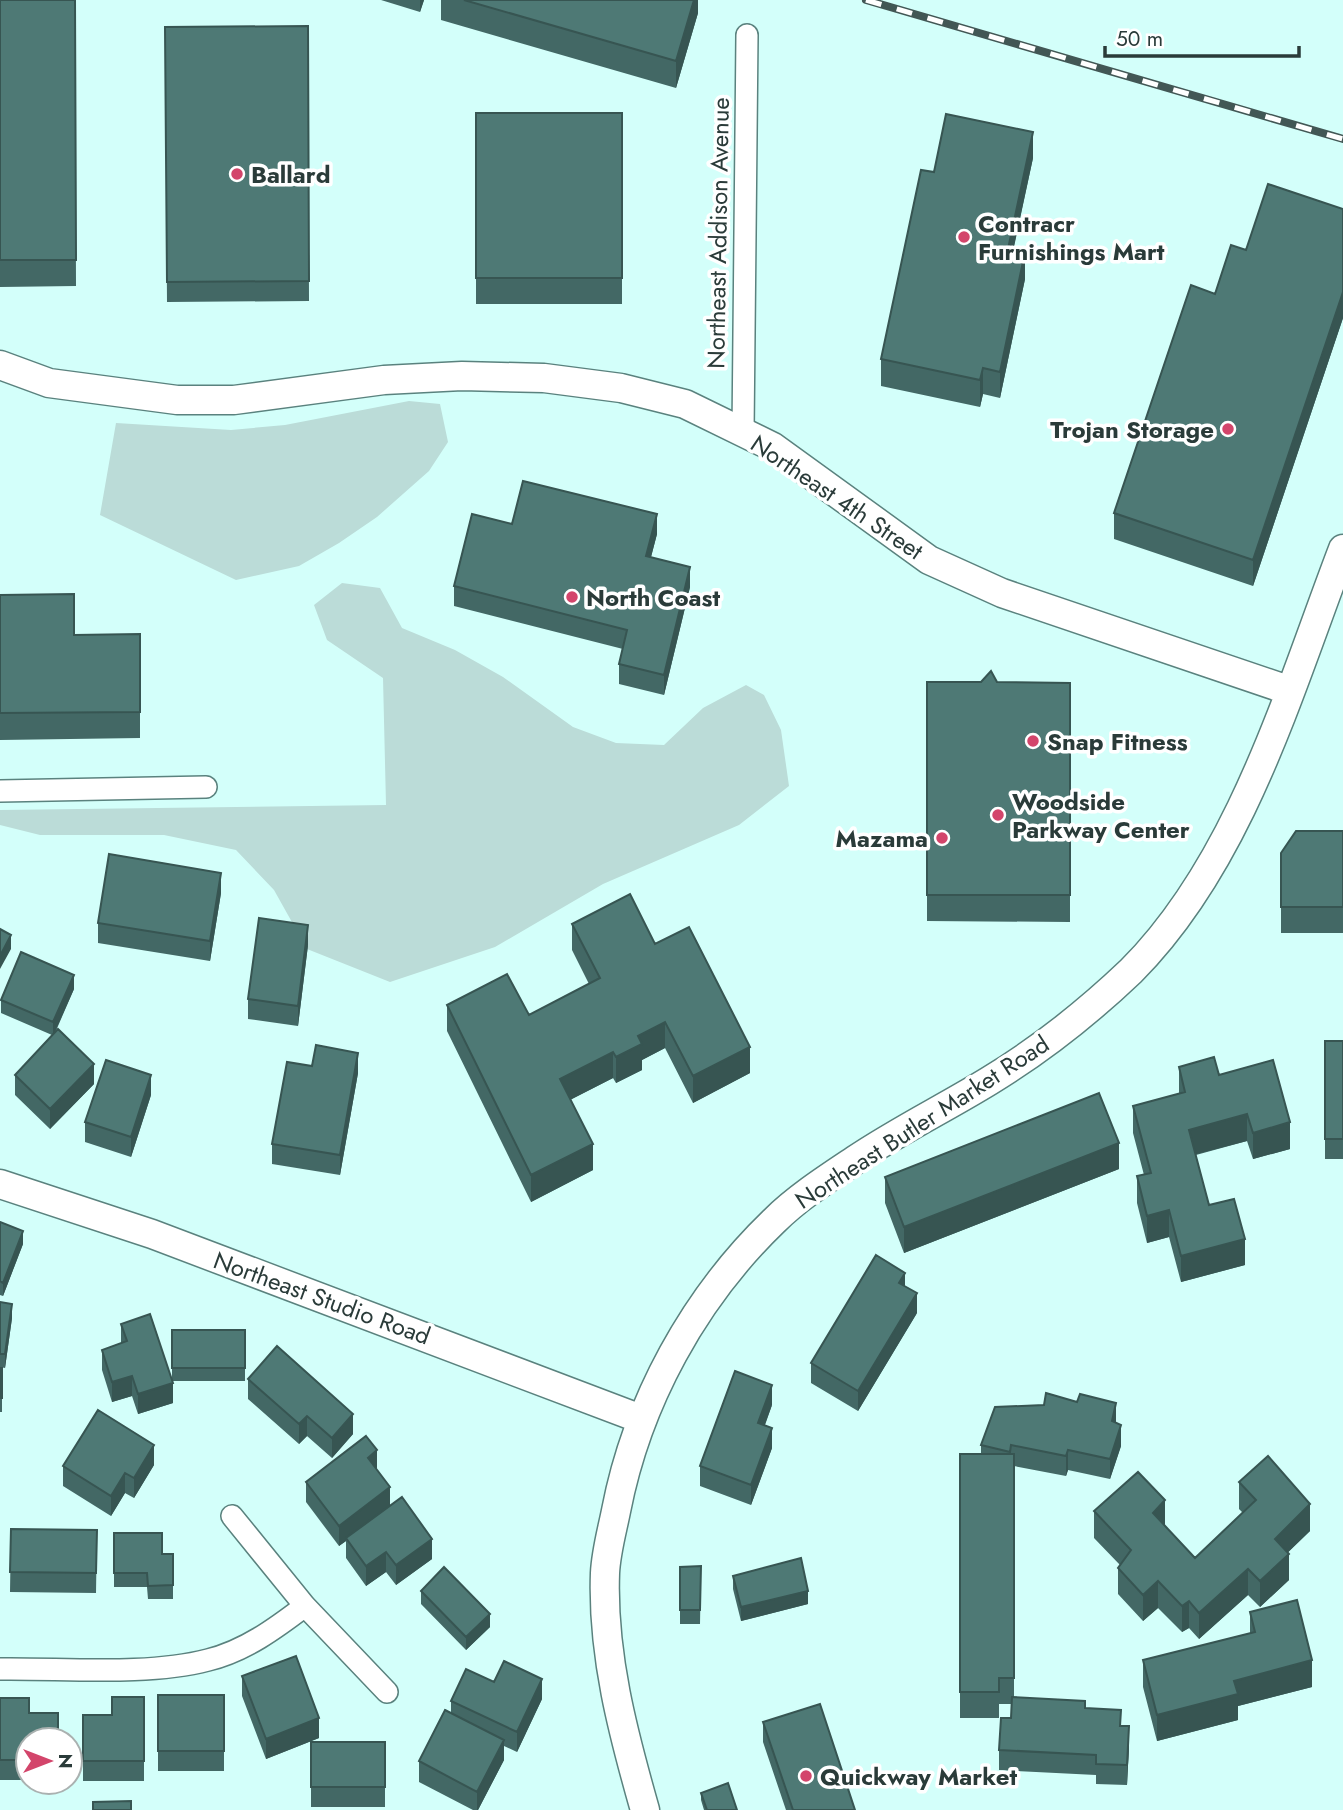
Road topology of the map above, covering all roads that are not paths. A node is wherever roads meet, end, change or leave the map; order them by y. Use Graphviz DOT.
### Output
graph roads {
  1 [pos="747,35"];
  2 [pos="0,365"];
  3 [pos="743,432"];
  4 [pos="1343,548"];
  5 [pos="1288,690"];
  6 [pos="206,787"];
  7 [pos="0,791"];
  8 [pos="0,1184"];
  9 [pos="641,1419"];
  10 [pos="232,1516"];
  11 [pos="305,1606"];
  12 [pos="0,1669"];
  13 [pos="387,1692"];
  14 [pos="645,1810"];
  1 -- 3 [label="street, Northeast Addison Avenue"];
  2 -- 3 [label="street, Northeast 4th Street"];
  3 -- 5 [label="street, Northeast 4th Street"];
  4 -- 5 [label="street, Northeast Butler Market Road"];
  5 -- 9 [label="street, Northeast Butler Market Road"];
  6 -- 7 [label="street"];
  8 -- 9 [label="street, Northeast Studio Road"];
  9 -- 14 [label="street, Northeast Butler Market Road"];
  10 -- 11 [label="street"];
  11 -- 12 [label="street"];
  11 -- 13 [label="street"];
}
